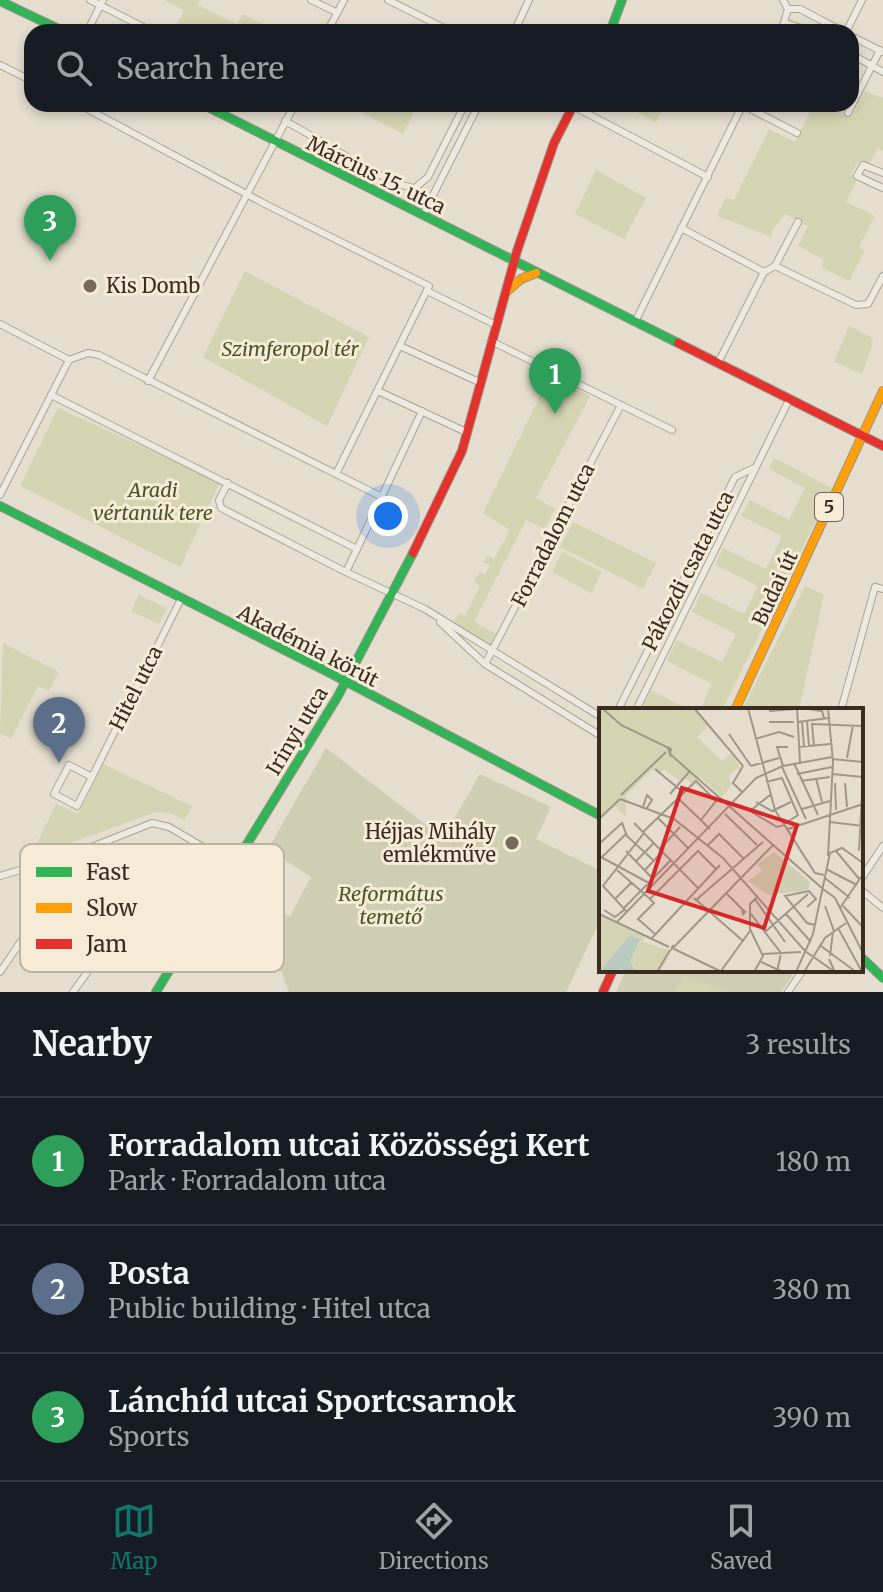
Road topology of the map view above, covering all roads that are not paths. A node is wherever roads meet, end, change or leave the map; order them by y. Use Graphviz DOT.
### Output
graph roads {
  1 [pos="90,0"];
  2 [pos="311,0"];
  3 [pos="344,0"];
  4 [pos="388,0"];
  5 [pos="529,0"];
  6 [pos="622,0"];
  7 [pos="783,0"];
  8 [pos="862,0"];
  9 [pos="0,1"];
  10 [pos="102,3"];
  11 [pos="788,9"];
  12 [pos="336,12"];
  13 [pos="786,23"];
  14 [pos="48,24"];
  15 [pos="91,24"];
  16 [pos="139,24"];
  17 [pos="331,24"];
  18 [pos="436,24"];
  19 [pos="518,24"];
  20 [pos="613,24"];
  21 [pos="789,24"];
  22 [pos="829,24"];
  23 [pos="849,24"];
  24 [pos="859,40"];
  25 [pos="881,51"];
  26 [pos="859,59"];
  27 [pos="0,65"];
  28 [pos="872,66"];
  29 [pos="883,72"];
  30 [pos="24,77"];
  31 [pos="859,91"];
  32 [pos="93,112"];
  33 [pos="217,112"];
  34 [pos="290,112"];
  35 [pos="461,112"];
  36 [pos="475,112"];
  37 [pos="570,112"];
  38 [pos="587,112"];
  39 [pos="740,112"];
  40 [pos="756,112"];
  41 [pos="285,121"];
  42 [pos="797,133"];
  43 [pos="275,143"];
  44 [pos="883,173"];
  45 [pos="708,177"];
  46 [pos="883,188"];
  47 [pos="247,195"];
  48 [pos="423,215"];
  49 [pos="798,222"];
  50 [pos="681,228"];
  51 [pos="514,262"];
  52 [pos="775,266"];
  53 [pos="764,272"];
  54 [pos="536,273"];
  55 [pos="883,276"];
  56 [pos="427,291"];
  57 [pos="505,293"];
  58 [pos="635,322"];
  59 [pos="0,324"];
  60 [pos="496,325"];
  61 [pos="491,341"];
  62 [pos="400,346"];
  63 [pos="69,360"];
  64 [pos="718,363"];
  65 [pos="148,381"];
  66 [pos="479,382"];
  67 [pos="378,391"];
  68 [pos="883,391"];
  69 [pos="51,395"];
  70 [pos="789,400"];
  71 [pos="621,405"];
  72 [pos="422,411"];
  73 [pos="672,430"];
  74 [pos="466,432"];
  75 [pos="862,437"];
  76 [pos="883,446"];
  77 [pos="754,468"];
  78 [pos="336,474"];
  79 [pos="228,483"];
  80 [pos="0,495"];
  81 [pos="380,496"];
  82 [pos="0,506"];
  83 [pos="357,549"];
  84 [pos="346,572"];
  85 [pos="879,588"];
  86 [pos="391,593"];
  87 [pos="181,599"];
  88 [pos="425,609"];
  89 [pos="493,654"];
  90 [pos="485,664"];
  91 [pos="345,681"];
  92 [pos="619,708"];
  93 [pos="637,708"];
  94 [pos="736,708"];
  95 [pos="842,708"];
  96 [pos="599,716"];
  97 [pos="599,735"];
  98 [pos="92,777"];
  99 [pos="599,815"];
  100 [pos="99,844"];
  101 [pos="197,844"];
  102 [pos="247,844"];
  103 [pos="883,846"];
  104 [pos="20,870"];
  105 [pos="0,876"];
  106 [pos="863,876"];
  107 [pos="863,892"];
  108 [pos="883,908"];
  109 [pos="20,943"];
  110 [pos="863,959"];
  111 [pos="0,972"];
  112 [pos="88,972"];
  113 [pos="168,972"];
  114 [pos="612,972"];
  115 [pos="802,972"];
  116 [pos="883,978"];
  117 [pos="73,992"];
  118 [pos="156,992"];
  119 [pos="603,992"];
  120 [pos="788,992"];
  1 -- 10 [label="street"];
  2 -- 12 [label="street"];
  3 -- 12 [label="street"];
  4 -- 18 [label="street"];
  5 -- 19 [label="street"];
  6 -- 20 [label="street"];
  7 -- 11 [label="street"];
  8 -- 23 [label="street"];
  9 -- 14 [label="street"];
  10 -- 15 [label="street"];
  10 -- 16 [label="street"];
  11 -- 13 [label="street"];
  11 -- 22 [label="street"];
  12 -- 17 [label="street"];
  13 -- 21 [label="street"];
  24 -- 25 [label="street"];
  25 -- 28 [label="street"];
  26 -- 28 [label="street"];
  27 -- 30 [label="street"];
  28 -- 29 [label="street"];
  28 -- 31 [label="street"];
  32 -- 47 [label="street"];
  33 -- 43 [label="street, Március 15. utca"];
  34 -- 41 [label="street"];
  35 -- 41 [label="street"];
  36 -- 48 [label="street"];
  37 -- 51 [label="street, Irinyi utca"];
  38 -- 45 [label="street"];
  39 -- 45 [label="street"];
  40 -- 42 [label="street"];
  41 -- 43 [label="street"];
  43 -- 47 [label="street"];
  43 -- 48 [label="street, Március 15. utca"];
  44 -- 46 [label="street"];
  45 -- 50 [label="street"];
  47 -- 56 [label="street"];
  47 -- 65 [label="street"];
  48 -- 51 [label="street, Március 15. utca"];
  49 -- 52 [label="street"];
  50 -- 53 [label="street"];
  50 -- 58 [label="street"];
  51 -- 54 [label="street, Március 15. utca"];
  51 -- 57 [label="street, Irinyi utca"];
  52 -- 53 [label="street"];
  52 -- 55 [label="street"];
  53 -- 64 [label="street"];
  54 -- 57 [label="street"];
  54 -- 58 [label="street, Március 15. utca"];
  56 -- 60 [label="street"];
  56 -- 62 [label="street"];
  57 -- 60 [label="street, Irinyi utca"];
  58 -- 64 [label="street, Március 15. utca"];
  59 -- 63 [label="street"];
  60 -- 61 [label="street, Irinyi utca"];
  61 -- 66 [label="street, Irinyi utca"];
  61 -- 71 [label="street"];
  62 -- 66 [label="street"];
  62 -- 67 [label="street"];
  63 -- 65 [label="street"];
  63 -- 69 [label="street"];
  64 -- 70 [label="street, Március 15. utca"];
  65 -- 78 [label="street"];
  66 -- 74 [label="street, Irinyi utca"];
  67 -- 72 [label="street"];
  67 -- 78 [label="street"];
  68 -- 75 [label="street, Budai út / 5"];
  69 -- 79 [label="street"];
  69 -- 80 [label="street"];
  70 -- 75 [label="street, Március 15. utca"];
  70 -- 77 [label="street"];
  71 -- 73 [label="street"];
  71 -- 89 [label="street, Forradalom utca"];
  72 -- 74 [label="street"];
  72 -- 81 [label="street"];
  74 -- 86 [label="street, Irinyi utca"];
  75 -- 76 [label="street, Március 15. utca"];
  75 -- 94 [label="street, Budai út / 5"];
  77 -- 92 [label="street, Pákozdi csata utca"];
  77 -- 93 [label="street, Pákozdi csata utca"];
  78 -- 81 [label="street"];
  79 -- 83 [label="street"];
  79 -- 84 [label="street"];
  81 -- 83 [label="street"];
  82 -- 87 [label="street, Akadémia körút"];
  83 -- 84 [label="street"];
  84 -- 86 [label="street"];
  85 -- 95 [label="street"];
  86 -- 88 [label="street"];
  86 -- 91 [label="street, Irinyi utca"];
  87 -- 91 [label="street, Akadémia körút"];
  87 -- 98 [label="street, Hitel utca"];
  88 -- 89 [label="street"];
  88 -- 90 [label="street"];
  89 -- 90 [label="street, Forradalom utca"];
  89 -- 96 [label="street"];
  90 -- 97 [label="street"];
  91 -- 99 [label="street, Akadémia körút"];
  91 -- 102 [label="street, Irinyi utca"];
  98 -- 98 [label="street, Hitel utca"];
  100 -- 101 [label="street"];
  103 -- 106 [label="street"];
  104 -- 105 [label="street"];
  107 -- 108 [label="street"];
  109 -- 111 [label="street"];
  110 -- 116 [label="street"];
  112 -- 117 [label="street"];
  113 -- 118 [label="street, Irinyi utca"];
  114 -- 119 [label="street"];
  115 -- 120 [label="street"];
}
